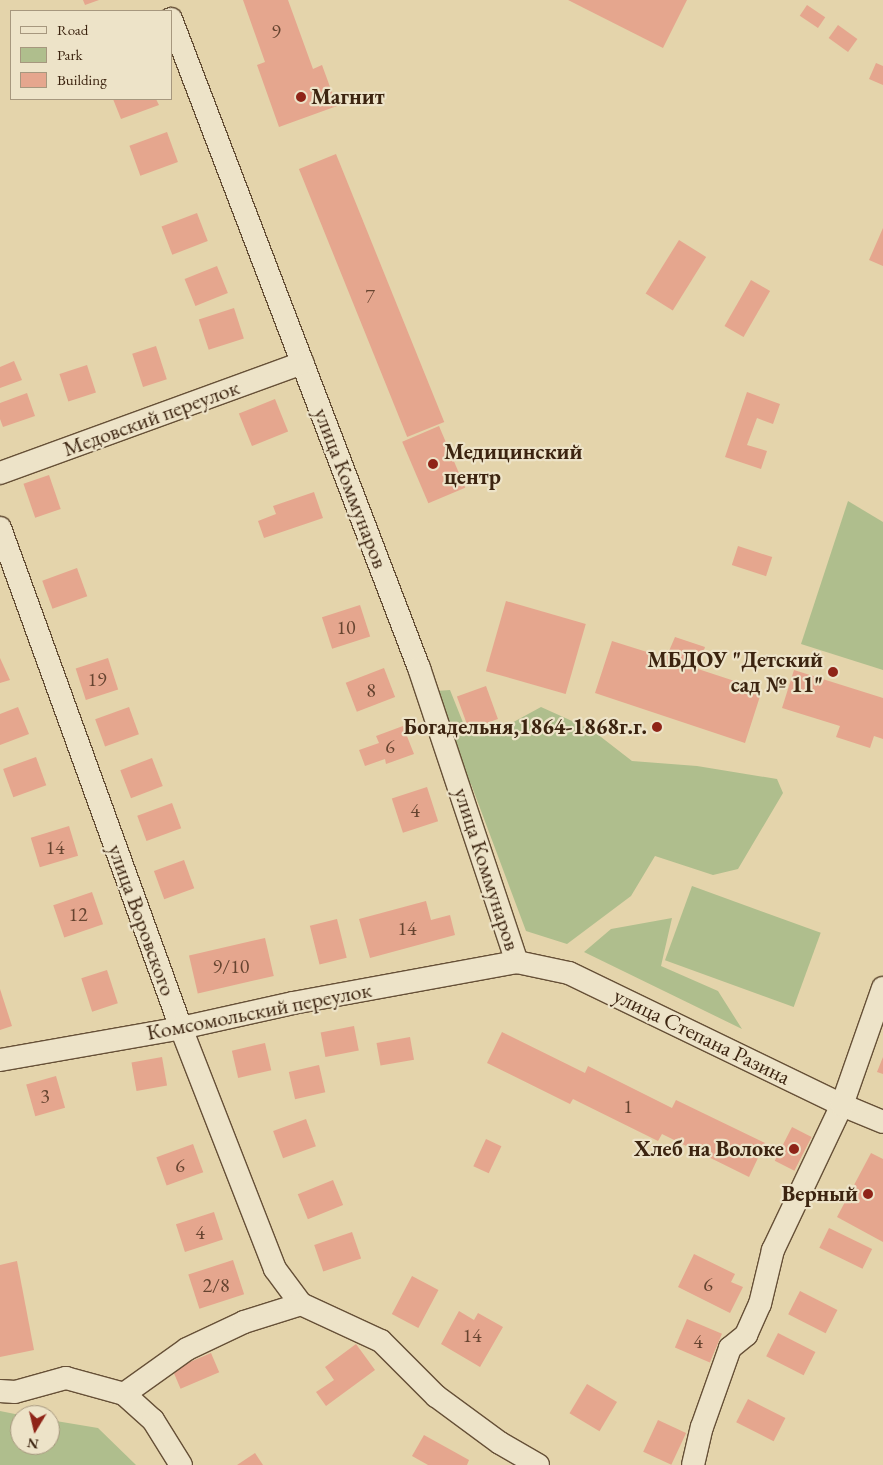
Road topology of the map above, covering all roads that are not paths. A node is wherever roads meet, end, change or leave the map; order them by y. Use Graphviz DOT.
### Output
graph roads {
  1 [pos="172,22"];
  2 [pos="302,363"];
  3 [pos="0,473"];
  4 [pos="0,528"];
  5 [pos="517,962"];
  6 [pos="883,988"];
  7 [pos="180,1028"];
  8 [pos="0,1060"];
  9 [pos="842,1105"];
  10 [pos="883,1122"];
  11 [pos="301,1304"];
  12 [pos="0,1391"];
  13 [pos="124,1394"];
  14 [pos="181,1465"];
  15 [pos="538,1465"];
  16 [pos="694,1465"];
  1 -- 2 [label="street, улица Коммунаров"];
  2 -- 3 [label="street, Медовский переулок"];
  2 -- 5 [label="street, улица Коммунаров"];
  4 -- 7 [label="street, улица Воровского"];
  5 -- 7 [label="street, Комсомольский переулок"];
  5 -- 9 [label="street, улица Степана Разина"];
  6 -- 9 [label="street"];
  7 -- 8 [label="street, Комсомольский переулок"];
  7 -- 11 [label="street, улица Воровского"];
  9 -- 10 [label="street, улица Степана Разина"];
  9 -- 16 [label="street"];
  11 -- 13 [label="street"];
  11 -- 15 [label="street"];
  12 -- 13 [label="street"];
  13 -- 14 [label="street"];
}
